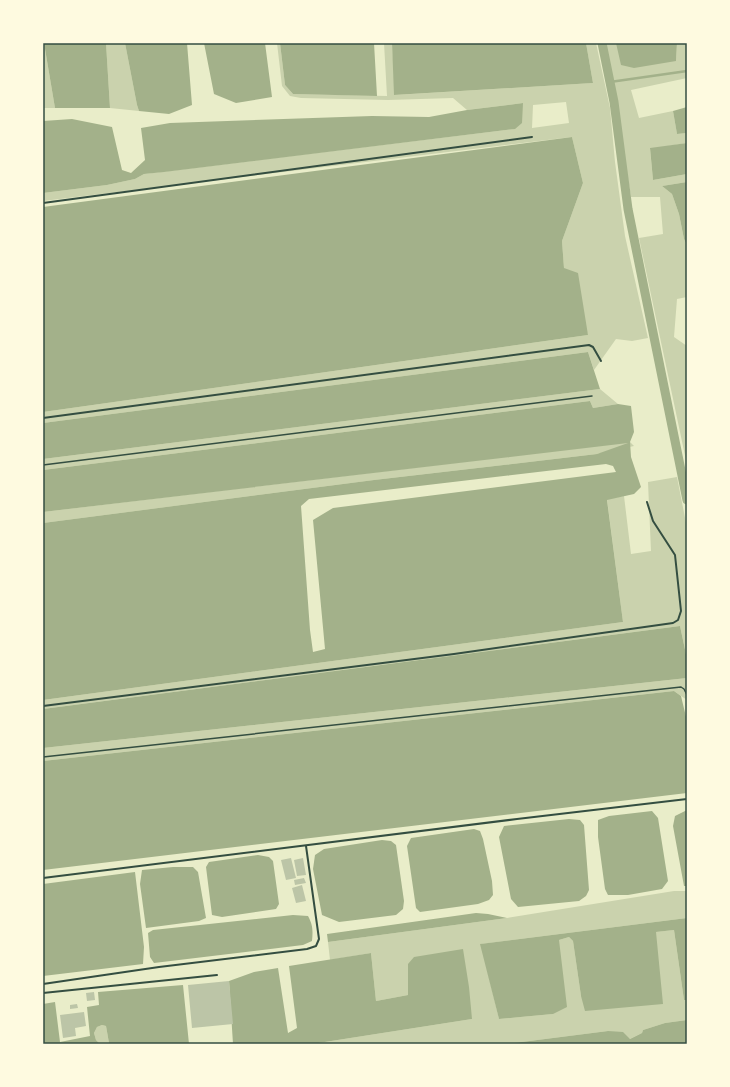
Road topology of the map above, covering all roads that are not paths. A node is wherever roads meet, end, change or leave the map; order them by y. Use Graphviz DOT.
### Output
graph roads {
  1 [pos="532,137"];
  2 [pos="43,203"];
  3 [pos="601,361"];
  4 [pos="43,418"];
  5 [pos="647,502"];
  6 [pos="43,706"];
  7 [pos="687,800"];
  8 [pos="306,846"];
  9 [pos="43,878"];
  10 [pos="217,975"];
  11 [pos="43,984"];
  12 [pos="43,993"];
  1 -- 2 [label="lane"];
  3 -- 4 [label="lane"];
  5 -- 6 [label="lane"];
  7 -- 8 [label="lane"];
  8 -- 9 [label="lane"];
  8 -- 11 [label="lane"];
  10 -- 12 [label="lane"];
}
